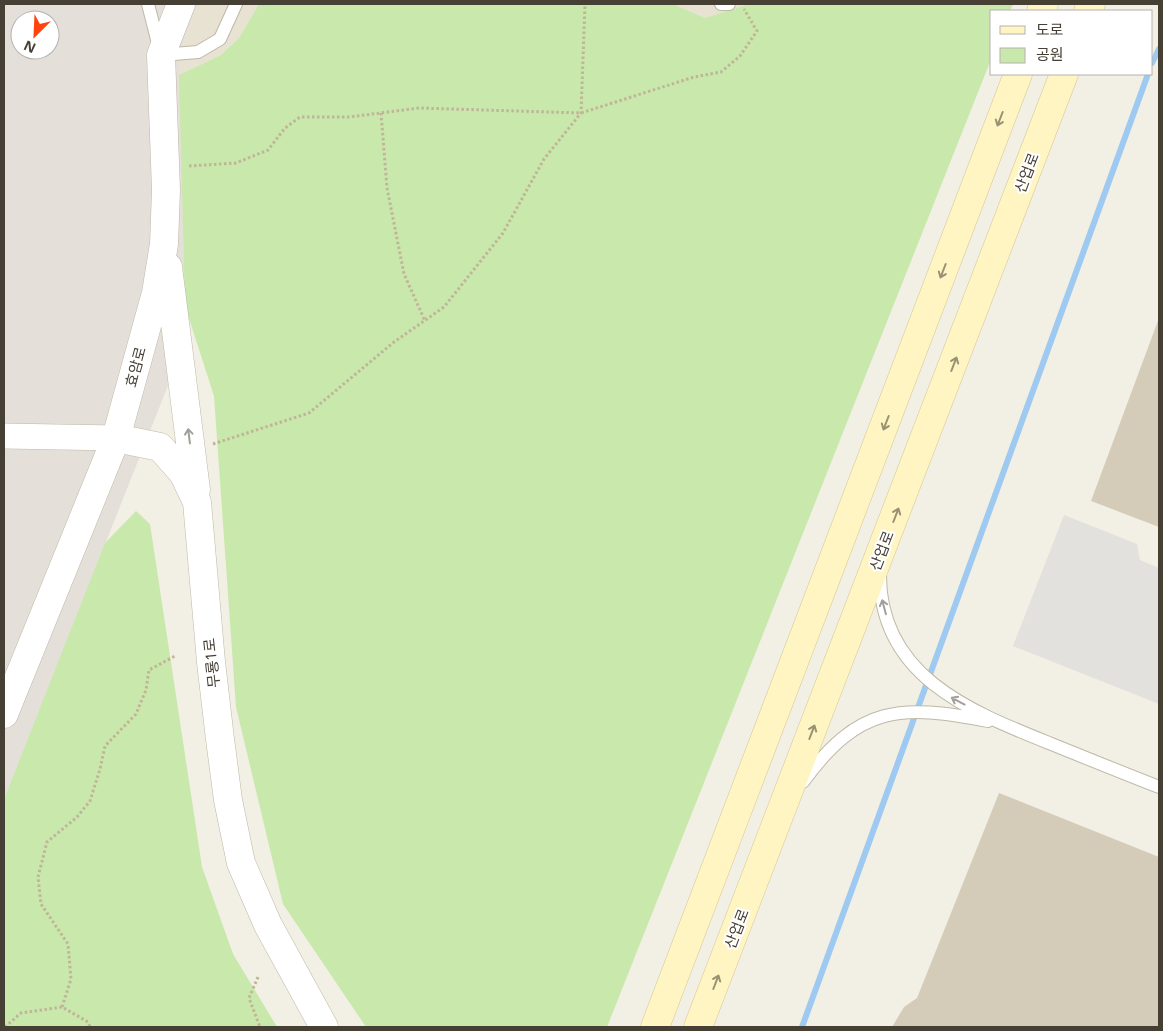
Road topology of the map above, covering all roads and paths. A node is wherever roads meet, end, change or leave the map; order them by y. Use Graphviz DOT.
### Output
graph roads {
  1 [pos="148,4"];
  2 [pos="181,4"];
  3 [pos="236,4"];
  4 [pos="585,4"];
  5 [pos="721,4"];
  6 [pos="729,4"];
  7 [pos="740,4"];
  8 [pos="161,56"];
  9 [pos="1018,75"];
  10 [pos="1064,75"];
  11 [pos="381,113"];
  12 [pos="581,113"];
  13 [pos="188,166"];
  14 [pos="164,244"];
  15 [pos="424,321"];
  16 [pos="4,436"];
  17 [pos="116,438"];
  18 [pos="213,444"];
  19 [pos="197,502"];
  20 [pos="843,537"];
  21 [pos="880,555"];
  22 [pos="175,656"];
  23 [pos="4,714"];
  24 [pos="1001,724"];
  25 [pos="1159,787"];
  26 [pos="783,808"];
  27 [pos="258,977"];
  28 [pos="62,1007"];
  29 [pos="4,1027"];
  30 [pos="90,1027"];
  31 [pos="260,1027"];
  32 [pos="324,1027"];
  33 [pos="638,1027"];
  34 [pos="656,1027"];
  35 [pos="698,1027"];
  1 -- 8 [label="lane"];
  2 -- 8 [label="street, 효암로"];
  3 -- 8 [label="lane"];
  4 -- 12 [label="path"];
  5 -- 6 [label="lane"];
  7 -- 12 [label="path"];
  8 -- 14 [label="street, 효암로"];
  9 -- 20 [label="main road, one-way"];
  21 -- 10 [label="main road, 산업로, one-way"];
  11 -- 12 [label="path"];
  11 -- 13 [label="path"];
  11 -- 15 [label="path"];
  12 -- 15 [label="path"];
  14 -- 17 [label="street, 효암로"];
  19 -- 14 [label="street, one-way"];
  15 -- 18 [label="path"];
  16 -- 17 [label="street, 무룡1로"];
  17 -- 19 [label="street, 무룡1로"];
  17 -- 23 [label="street, 효암로"];
  19 -- 32 [label="street, 무룡1로"];
  20 -- 33 [label="main road"];
  20 -- 34 [label="main road"];
  24 -- 21 [label="lane, one-way"];
  26 -- 21 [label="main road, 산업로, one-way"];
  22 -- 28 [label="path"];
  24 -- 25 [label="lane"];
  24 -- 26 [label="lane"];
  35 -- 26 [label="main road, 산업로, one-way"];
  27 -- 31 [label="path"];
  28 -- 29 [label="path"];
  28 -- 30 [label="path"];
}
